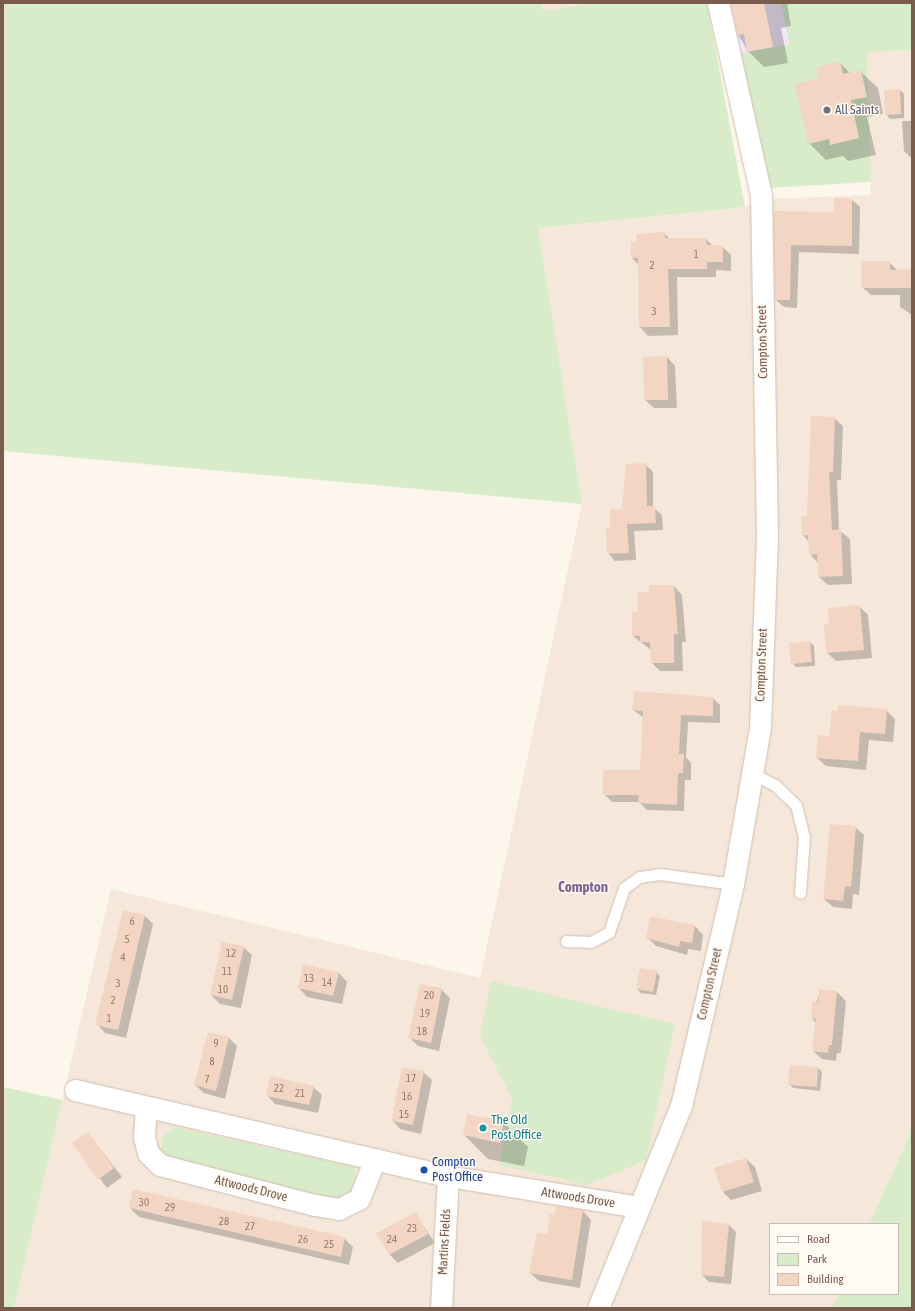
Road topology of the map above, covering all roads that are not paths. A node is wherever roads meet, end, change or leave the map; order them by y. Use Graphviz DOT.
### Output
graph roads {
  1 [pos="718,3"];
  2 [pos="752,773"];
  3 [pos="733,884"];
  4 [pos="800,893"];
  5 [pos="566,941"];
  6 [pos="75,1090"];
  7 [pos="146,1108"];
  8 [pos="375,1159"];
  9 [pos="448,1176"];
  10 [pos="639,1208"];
  11 [pos="441,1308"];
  12 [pos="598,1308"];
  1 -- 2 [label="street, Compton Street"];
  2 -- 3 [label="street, Compton Street"];
  2 -- 4 [label="lane"];
  3 -- 5 [label="lane"];
  3 -- 10 [label="street, Compton Street"];
  6 -- 7 [label="street, Attwoods Drove"];
  7 -- 8 [label="street, Attwoods Drove"];
  7 -- 8 [label="street, Attwoods Drove"];
  8 -- 9 [label="street, Attwoods Drove"];
  9 -- 10 [label="street, Attwoods Drove"];
  9 -- 11 [label="street, Martins Fields"];
  10 -- 12 [label="street, Compton Street"];
}
